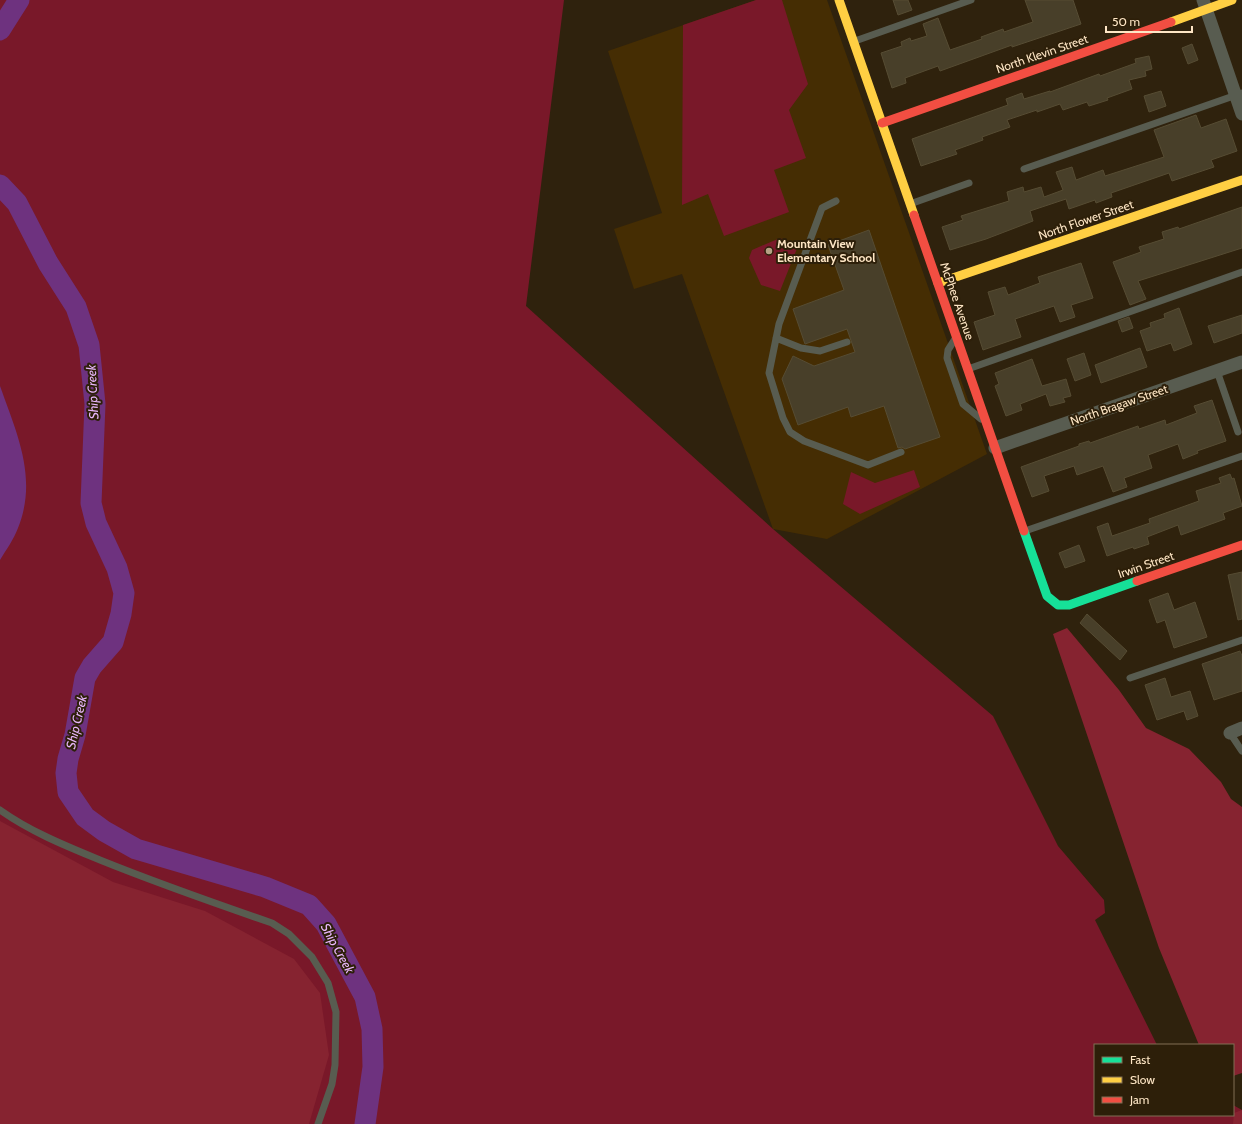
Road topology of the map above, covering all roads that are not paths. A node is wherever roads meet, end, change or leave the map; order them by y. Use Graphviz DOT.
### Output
graph roads {
  1 [pos="839,0"];
  2 [pos="971,0"];
  3 [pos="1232,0"];
  4 [pos="1204,5"];
  5 [pos="854,41"];
  6 [pos="1239,94"];
  7 [pos="1242,114"];
  8 [pos="882,123"];
  9 [pos="1024,169"];
  10 [pos="1242,180"];
  11 [pos="968,183"];
  12 [pos="836,201"];
  13 [pos="910,204"];
  14 [pos="1242,272"];
  15 [pos="938,283"];
  16 [pos="956,336"];
  17 [pos="776,338"];
  18 [pos="847,342"];
  19 [pos="1242,362"];
  20 [pos="968,369"];
  21 [pos="1217,371"];
  22 [pos="986,423"];
  23 [pos="1238,432"];
  24 [pos="995,448"];
  25 [pos="901,452"];
  26 [pos="1242,456"];
  27 [pos="1024,532"];
  28 [pos="1242,545"];
  29 [pos="1058,605"];
  30 [pos="1242,640"];
  31 [pos="1130,678"];
  32 [pos="1236,730"];
  33 [pos="1242,751"];
  34 [pos="0,810"];
  35 [pos="318,1124"];
  1 -- 5 [label="street, McPhee Avenue"];
  2 -- 5 [label="lane"];
  3 -- 4 [label="street, North Klevin Street"];
  4 -- 6 [label="street"];
  4 -- 8 [label="street, North Klevin Street"];
  5 -- 8 [label="street, McPhee Avenue"];
  6 -- 7 [label="street"];
  6 -- 9 [label="lane"];
  8 -- 13 [label="street, McPhee Avenue"];
  10 -- 15 [label="street, North Flower Street"];
  11 -- 13 [label="lane"];
  12 -- 17 [label="lane"];
  13 -- 15 [label="street, McPhee Avenue"];
  14 -- 20 [label="lane"];
  15 -- 16 [label="street, McPhee Avenue"];
  16 -- 20 [label="street, McPhee Avenue"];
  16 -- 22 [label="lane"];
  17 -- 18 [label="lane"];
  17 -- 25 [label="lane"];
  19 -- 21 [label="street, North Bragaw Street"];
  20 -- 22 [label="street, McPhee Avenue"];
  21 -- 23 [label="lane"];
  21 -- 24 [label="street, North Bragaw Street"];
  22 -- 24 [label="street, McPhee Avenue"];
  24 -- 27 [label="street, McPhee Avenue"];
  26 -- 27 [label="lane"];
  27 -- 29 [label="street, McPhee Avenue"];
  28 -- 29 [label="street, Irwin Street"];
  30 -- 31 [label="lane"];
  32 -- 33 [label="lane"];
  34 -- 35 [label="lane"];
}
